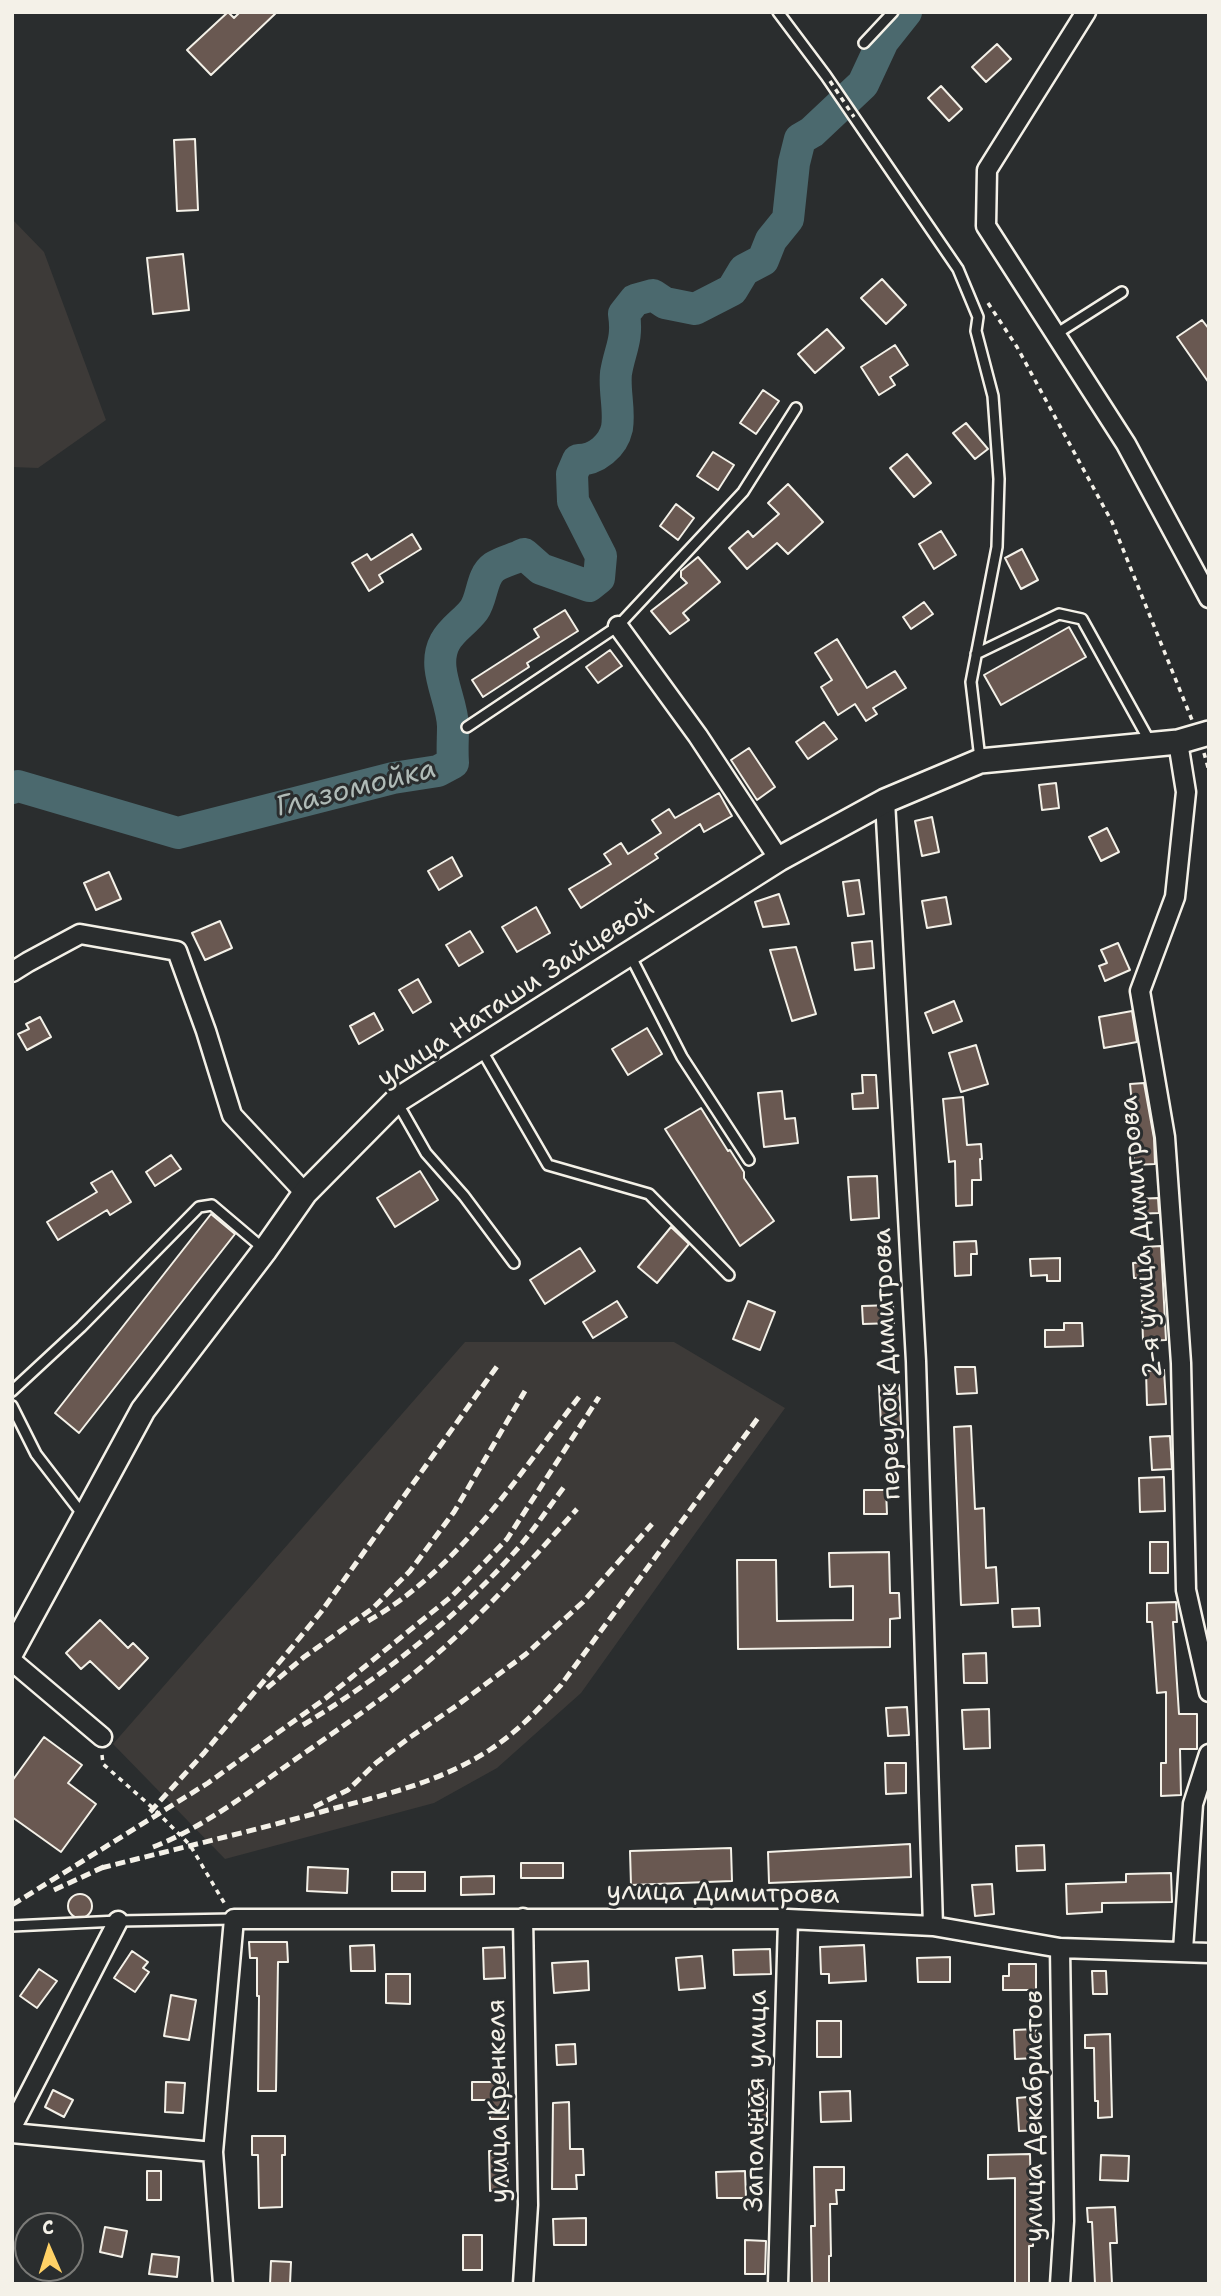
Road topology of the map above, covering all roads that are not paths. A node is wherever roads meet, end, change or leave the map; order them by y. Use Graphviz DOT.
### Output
graph roads {
  1 [pos="778,12"];
  2 [pos="892,12"];
  3 [pos="1086,12"];
  4 [pos="864,43"];
  5 [pos="1122,292"];
  6 [pos="1056,334"];
  7 [pos="796,408"];
  8 [pos="1209,598"];
  9 [pos="618,626"];
  10 [pos="976,654"];
  11 [pos="467,727"];
  12 [pos="1195,737"];
  13 [pos="1152,745"];
  14 [pos="980,761"];
  15 [pos="885,801"];
  16 [pos="779,859"];
  17 [pos="630,953"];
  18 [pos="12,972"];
  19 [pos="480,1047"];
  20 [pos="396,1101"];
  21 [pos="749,1160"];
  22 [pos="305,1193"];
  23 [pos="265,1250"];
  24 [pos="514,1263"];
  25 [pos="729,1275"];
  26 [pos="12,1391"];
  27 [pos="12,1406"];
  28 [pos="85,1517"];
  29 [pos="12,1651"];
  30 [pos="12,1661"];
  31 [pos="1209,1692"];
  32 [pos="102,1737"];
  33 [pos="1209,1754"];
  34 [pos="523,1918"];
  35 [pos="234,1919"];
  36 [pos="788,1919"];
  37 [pos="118,1921"];
  38 [pos="12,1926"];
  39 [pos="933,1926"];
  40 [pos="1060,1948"];
  41 [pos="1183,1951"];
  42 [pos="1209,1953"];
  43 [pos="12,2127"];
  44 [pos="12,2133"];
  45 [pos="213,2152"];
  46 [pos="223,2284"];
  47 [pos="523,2284"];
  48 [pos="778,2284"];
  49 [pos="1060,2284"];
  1 -- 10 [label="lane"];
  2 -- 4 [label="lane"];
  3 -- 6 [label="street"];
  5 -- 6 [label="lane"];
  6 -- 8 [label="street"];
  7 -- 9 [label="lane"];
  9 -- 11 [label="lane"];
  9 -- 16 [label="street"];
  10 -- 13 [label="lane"];
  10 -- 14 [label="lane"];
  12 -- 13 [label="street, улица Наташи Зайцевой"];
  12 -- 31 [label="street, 2-я улица Димитрова"];
  13 -- 14 [label="street, улица Наташи Зайцевой"];
  14 -- 15 [label="street, улица Наташи Зайцевой"];
  15 -- 16 [label="street, улица Наташи Зайцевой"];
  15 -- 39 [label="street, переулок Димитрова"];
  16 -- 17 [label="street, улица Наташи Зайцевой"];
  17 -- 19 [label="street, улица Наташи Зайцевой"];
  17 -- 21 [label="lane"];
  18 -- 22 [label="street"];
  19 -- 20 [label="street, улица Наташи Зайцевой"];
  19 -- 25 [label="lane"];
  20 -- 22 [label="street, улица Наташи Зайцевой"];
  20 -- 24 [label="lane"];
  22 -- 23 [label="street, улица Наташи Зайцевой"];
  23 -- 26 [label="lane"];
  23 -- 28 [label="street, улица Наташи Зайцевой"];
  27 -- 28 [label="lane"];
  28 -- 29 [label="street, улица Наташи Зайцевой"];
  30 -- 32 [label="street"];
  33 -- 41 [label="street"];
  34 -- 35 [label="street, улица Димитрова"];
  34 -- 36 [label="street, улица Димитрова"];
  34 -- 47 [label="street, улица Кренкеля"];
  35 -- 37 [label="lane"];
  35 -- 45 [label="street"];
  36 -- 39 [label="street, улица Димитрова"];
  36 -- 48 [label="street, Запольная улица"];
  37 -- 38 [label="lane"];
  37 -- 43 [label="street"];
  39 -- 40 [label="street, улица Димитрова"];
  40 -- 41 [label="street, улица Димитрова"];
  40 -- 49 [label="street, улица Декабристов"];
  41 -- 42 [label="street, улица Димитрова"];
  44 -- 45 [label="street"];
  45 -- 46 [label="street"];
}
